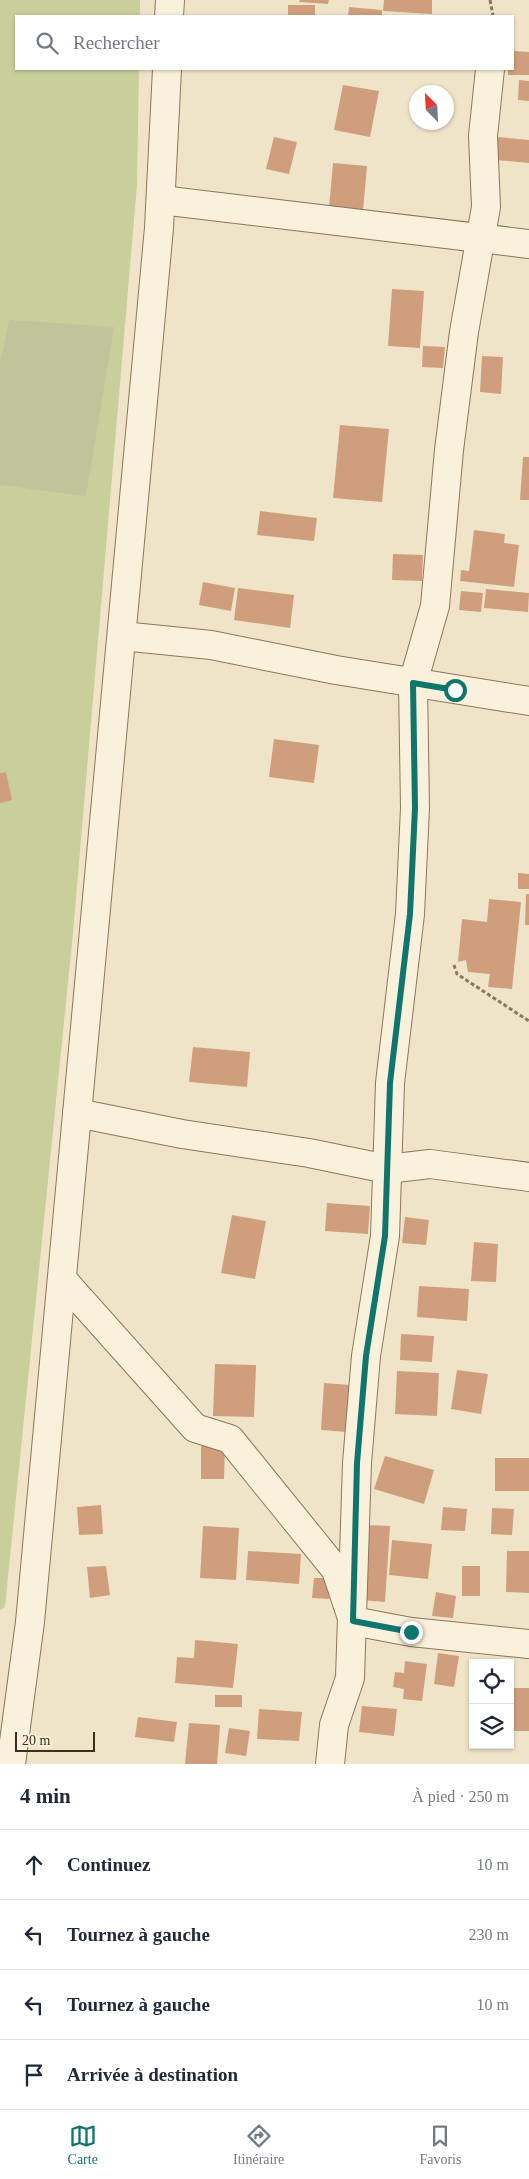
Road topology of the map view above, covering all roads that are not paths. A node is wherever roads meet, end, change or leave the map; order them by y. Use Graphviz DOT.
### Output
graph roads {
  1 [pos="170,0"];
  2 [pos="169,15"];
  3 [pos="167,70"];
  4 [pos="490,70"];
  5 [pos="161,200"];
  6 [pos="480,239"];
  7 [pos="529,244"];
  8 [pos="122,636"];
  9 [pos="413,683"];
  10 [pos="529,701"];
  11 [pos="77,1112"];
  12 [pos="387,1169"];
  13 [pos="529,1177"];
  14 [pos="62,1279"];
  15 [pos="353,1621"];
  16 [pos="529,1644"];
  17 [pos="23,1672"];
  18 [pos="0,1688"];
  19 [pos="11,1764"];
  20 [pos="330,1764"];
  1 -- 2 [label="street"];
  3 -- 5 [label="street"];
  4 -- 6 [label="street"];
  5 -- 6 [label="street"];
  5 -- 8 [label="street"];
  6 -- 7 [label="street"];
  6 -- 9 [label="street"];
  8 -- 9 [label="street"];
  8 -- 11 [label="street"];
  9 -- 10 [label="street"];
  9 -- 12 [label="street"];
  11 -- 12 [label="street"];
  11 -- 14 [label="street"];
  12 -- 13 [label="street"];
  12 -- 15 [label="street"];
  14 -- 15 [label="street"];
  14 -- 17 [label="street"];
  15 -- 16 [label="street"];
  15 -- 20 [label="street"];
  17 -- 18 [label="street"];
  17 -- 19 [label="street"];
}
